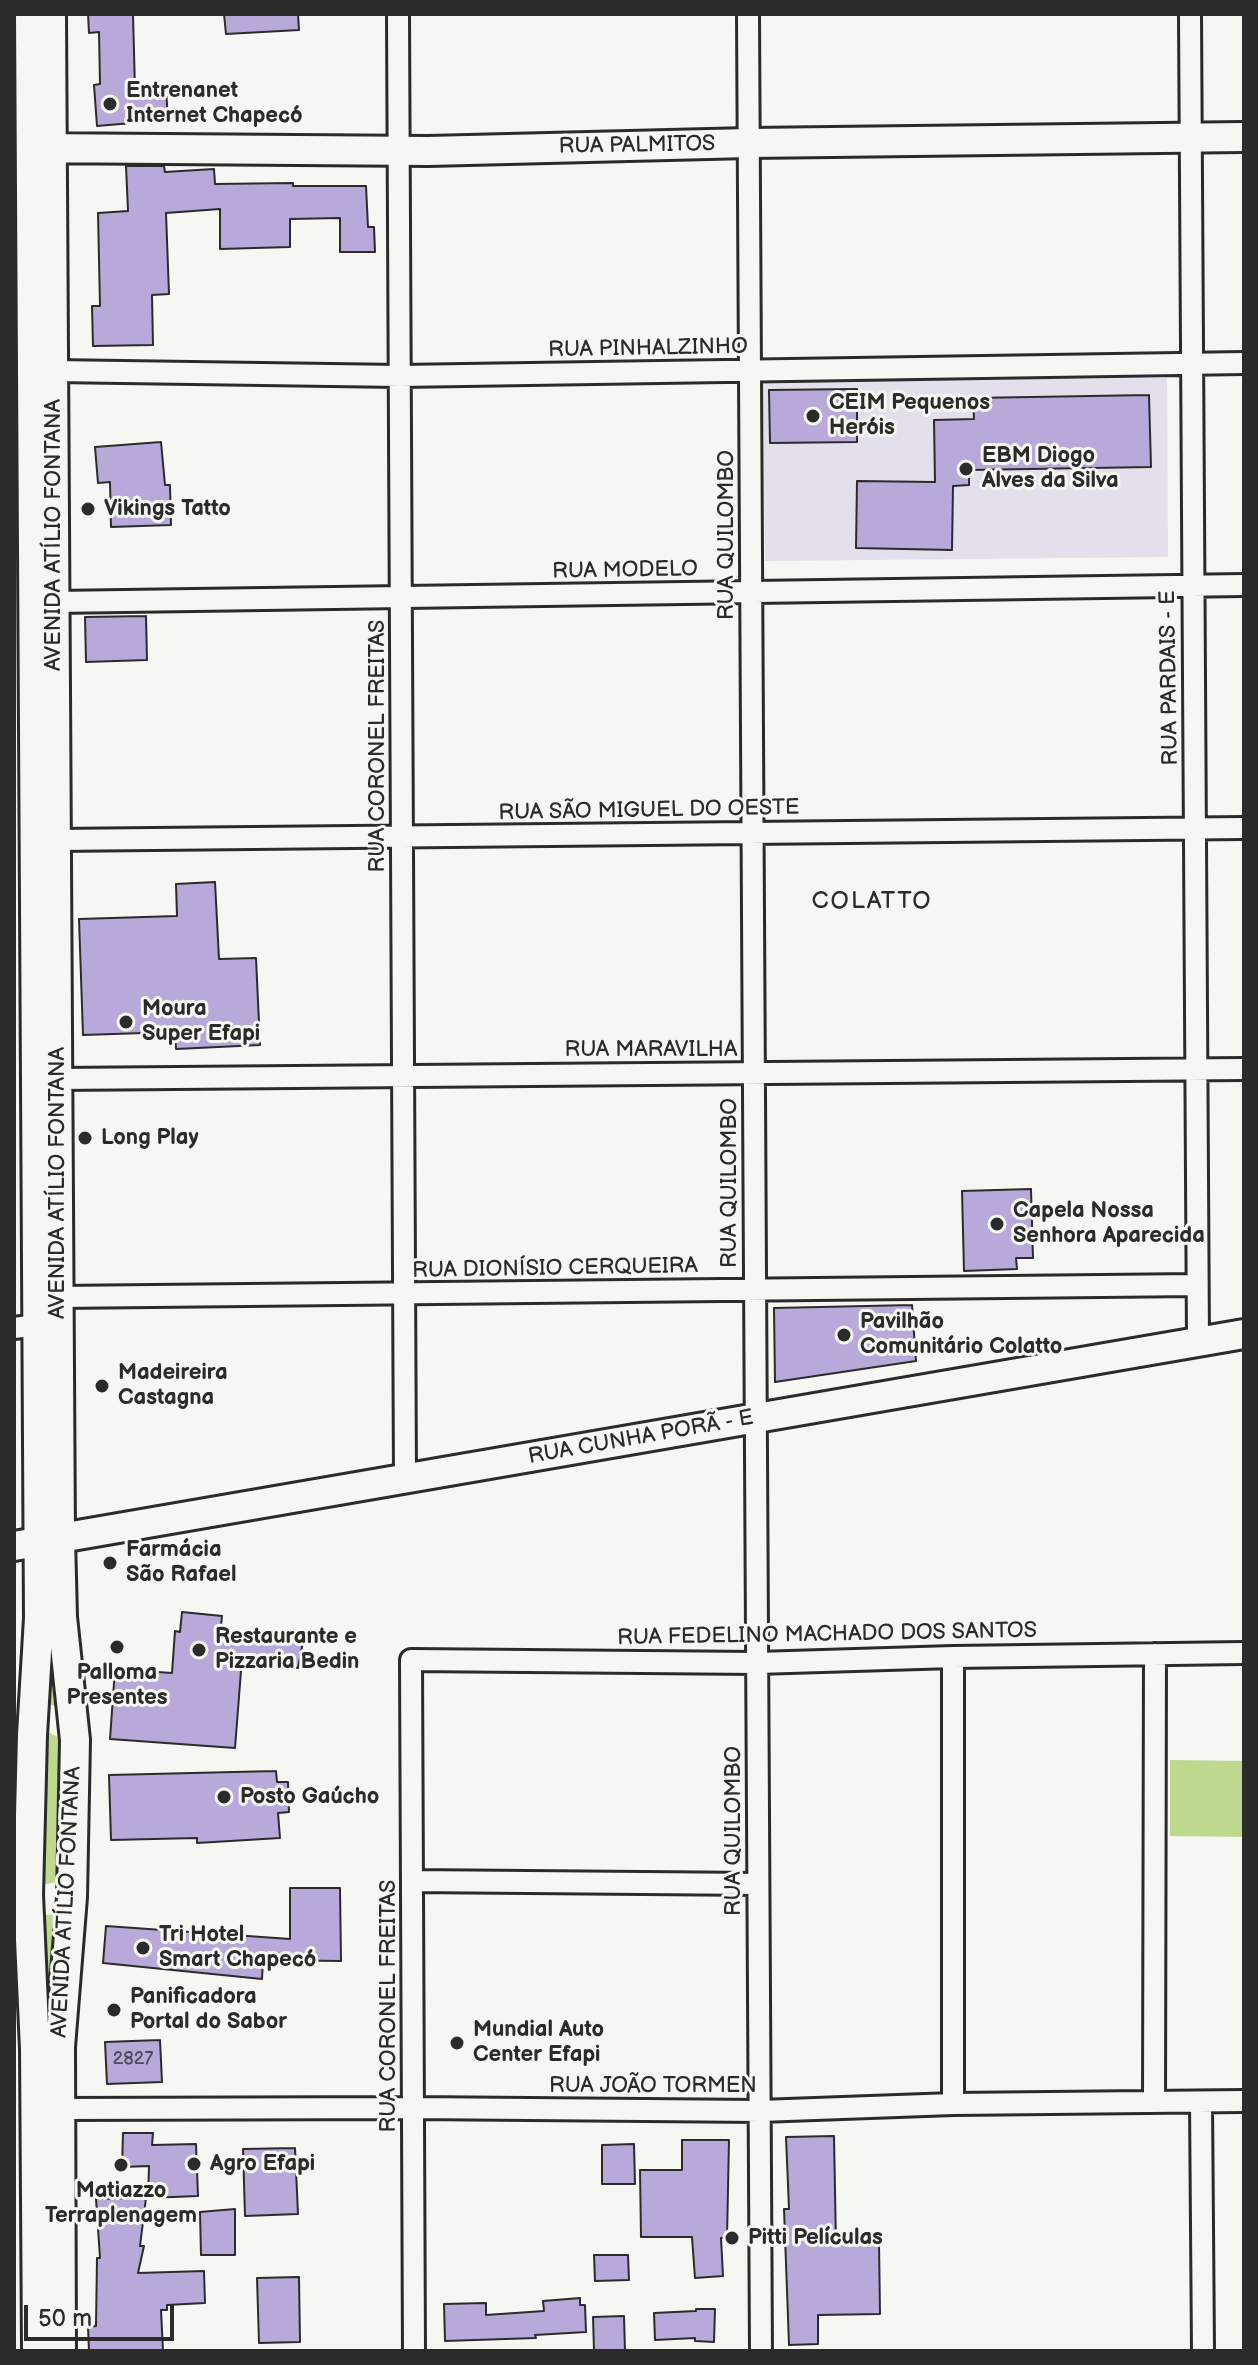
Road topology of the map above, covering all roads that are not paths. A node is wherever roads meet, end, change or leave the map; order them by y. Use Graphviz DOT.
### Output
graph roads {
  1 [pos="30,14"];
  2 [pos="51,14"];
  3 [pos="398,14"];
  4 [pos="748,14"];
  5 [pos="1190,14"];
  6 [pos="1191,136"];
  7 [pos="1244,137"];
  8 [pos="749,143"];
  9 [pos="40,148"];
  10 [pos="399,151"];
  11 [pos="1244,363"];
  12 [pos="1190,364"];
  13 [pos="53,371"];
  14 [pos="750,372"];
  15 [pos="400,376"];
  16 [pos="1193,585"];
  17 [pos="1244,585"];
  18 [pos="750,594"];
  19 [pos="401,598"];
  20 [pos="33,600"];
  21 [pos="1196,828"];
  22 [pos="1244,828"];
  23 [pos="752,833"];
  24 [pos="403,837"];
  25 [pos="55,840"];
  26 [pos="1244,1069"];
  27 [pos="1195,1070"];
  28 [pos="753,1073"];
  29 [pos="404,1075"];
  30 [pos="36,1080"];
  31 [pos="1196,1285"];
  32 [pos="755,1290"];
  33 [pos="404,1294"];
  34 [pos="58,1297"];
  35 [pos="26,1327"];
  36 [pos="1244,1334"];
  37 [pos="1198,1341"];
  38 [pos="754,1418"];
  39 [pos="405,1479"];
  40 [pos="38,1542"];
  41 [pos="1244,1653"];
  42 [pos="1155,1654"];
  43 [pos="953,1657"];
  44 [pos="411,1660"];
  45 [pos="757,1663"];
  46 [pos="32,1735"];
  47 [pos="75,1740"];
  48 [pos="412,1881"];
  49 [pos="758,1884"];
  50 [pos="21,1896"];
  51 [pos="72,1897"];
  52 [pos="1244,2101"];
  53 [pos="1154,2102"];
  54 [pos="1201,2102"];
  55 [pos="953,2104"];
  56 [pos="413,2108"];
  57 [pos="61,2109"];
  58 [pos="760,2111"];
  59 [pos="37,2351"];
  60 [pos="61,2351"];
  61 [pos="414,2351"];
  62 [pos="761,2351"];
  63 [pos="1203,2351"];
  1 -- 9 [label="main road, AVENIDA ATÍLIO FONTANA"];
  2 -- 9 [label="main road, AVENIDA ATÍLIO FONTANA"];
  3 -- 10 [label="street, RUA CORONEL FREITAS"];
  4 -- 8 [label="street, RUA QUILOMBO"];
  5 -- 6 [label="street, RUA PARDAIS - E"];
  6 -- 7 [label="main road, RUA PALMITOS"];
  6 -- 8 [label="main road, RUA PALMITOS"];
  6 -- 12 [label="street, RUA PARDAIS - E"];
  8 -- 10 [label="main road, RUA PALMITOS"];
  8 -- 14 [label="street, RUA QUILOMBO"];
  9 -- 10 [label="main road, RUA PALMITOS"];
  9 -- 13 [label="main road, AVENIDA ATÍLIO FONTANA"];
  9 -- 20 [label="main road, AVENIDA ATÍLIO FONTANA"];
  10 -- 15 [label="street, RUA CORONEL FREITAS"];
  11 -- 12 [label="street, RUA PINHALZINHO"];
  12 -- 14 [label="street, RUA PINHALZINHO"];
  12 -- 16 [label="street, RUA PARDAIS - E"];
  13 -- 15 [label="street, RUA PINHALZINHO"];
  13 -- 20 [label="main road, AVENIDA ATÍLIO FONTANA"];
  14 -- 15 [label="street, RUA PINHALZINHO"];
  14 -- 18 [label="street, RUA QUILOMBO"];
  15 -- 19 [label="street, RUA CORONEL FREITAS"];
  16 -- 17 [label="street, RUA MODELO"];
  16 -- 18 [label="street, RUA MODELO"];
  16 -- 21 [label="street, RUA PARDAIS - E"];
  18 -- 19 [label="street, RUA MODELO"];
  18 -- 23 [label="street, RUA QUILOMBO"];
  19 -- 20 [label="street, RUA MODELO"];
  19 -- 24 [label="street, RUA CORONEL FREITAS"];
  20 -- 25 [label="main road, AVENIDA ATÍLIO FONTANA"];
  20 -- 30 [label="main road, AVENIDA ATÍLIO FONTANA"];
  21 -- 22 [label="street, RUA SÃO MIGUEL DO OESTE"];
  21 -- 23 [label="street, RUA SÃO MIGUEL DO OESTE"];
  21 -- 27 [label="street, RUA PARDAIS - E"];
  23 -- 24 [label="street, RUA SÃO MIGUEL DO OESTE"];
  23 -- 28 [label="street, RUA QUILOMBO"];
  24 -- 25 [label="street, RUA SÃO MIGUEL DO OESTE"];
  24 -- 29 [label="street, RUA CORONEL FREITAS"];
  25 -- 30 [label="main road, AVENIDA ATÍLIO FONTANA"];
  26 -- 27 [label="street, RUA MARAVILHA"];
  27 -- 28 [label="street, RUA MARAVILHA"];
  27 -- 31 [label="street, RUA PARDAIS - E"];
  28 -- 29 [label="street, RUA MARAVILHA"];
  28 -- 32 [label="street, RUA QUILOMBO"];
  29 -- 30 [label="street, RUA MARAVILHA"];
  29 -- 33 [label="street, RUA CORONEL FREITAS"];
  30 -- 34 [label="main road, AVENIDA ATÍLIO FONTANA"];
  30 -- 35 [label="main road, AVENIDA ATÍLIO FONTANA"];
  31 -- 32 [label="street, RUA DIONÍSIO CERQUEIRA"];
  31 -- 37 [label="street, RUA PARDAIS - E"];
  32 -- 33 [label="street, RUA DIONÍSIO CERQUEIRA"];
  32 -- 38 [label="street, RUA QUILOMBO"];
  33 -- 34 [label="street, RUA DIONÍSIO CERQUEIRA"];
  33 -- 39 [label="street, RUA CORONEL FREITAS"];
  34 -- 40 [label="main road, AVENIDA ATÍLIO FONTANA"];
  35 -- 40 [label="main road, AVENIDA ATÍLIO FONTANA"];
  36 -- 37 [label="main road, RUA CUNHA PORÃ - E"];
  37 -- 38 [label="main road, RUA CUNHA PORÃ - E"];
  38 -- 39 [label="main road, RUA CUNHA PORÃ - E"];
  38 -- 45 [label="street, RUA QUILOMBO"];
  39 -- 40 [label="main road, RUA CUNHA PORÃ - E"];
  40 -- 46 [label="main road, AVENIDA ATÍLIO FONTANA"];
  40 -- 47 [label="main road, AVENIDA ATÍLIO FONTANA"];
  41 -- 42 [label="street, RUA FEDELINO MACHADO DOS SANTOS"];
  42 -- 43 [label="street, RUA FEDELINO MACHADO DOS SANTOS"];
  42 -- 53 [label="street"];
  43 -- 45 [label="street, RUA FEDELINO MACHADO DOS SANTOS"];
  43 -- 55 [label="street"];
  44 -- 45 [label="street, RUA FEDELINO MACHADO DOS SANTOS"];
  44 -- 48 [label="street, RUA CORONEL FREITAS"];
  45 -- 49 [label="street, RUA QUILOMBO"];
  46 -- 47 [label="main road"];
  46 -- 50 [label="main road, AVENIDA ATÍLIO FONTANA"];
  47 -- 51 [label="main road, AVENIDA ATÍLIO FONTANA"];
  48 -- 49 [label="street"];
  48 -- 56 [label="street, RUA CORONEL FREITAS"];
  49 -- 58 [label="street, RUA QUILOMBO"];
  50 -- 51 [label="main road"];
  50 -- 59 [label="main road, AVENIDA ATÍLIO FONTANA"];
  51 -- 57 [label="main road, AVENIDA ATÍLIO FONTANA"];
  52 -- 54 [label="street, RUA JOÃO TORMEN"];
  53 -- 54 [label="street, RUA JOÃO TORMEN"];
  53 -- 55 [label="street, RUA JOÃO TORMEN"];
  54 -- 63 [label="street"];
  55 -- 58 [label="street, RUA JOÃO TORMEN"];
  56 -- 57 [label="street, RUA JOÃO TORMEN"];
  56 -- 58 [label="street, RUA JOÃO TORMEN"];
  56 -- 61 [label="street, RUA CORONEL FREITAS"];
  57 -- 60 [label="main road, AVENIDA ATÍLIO FONTANA"];
  58 -- 62 [label="street, RUA QUILOMBO"];
}
